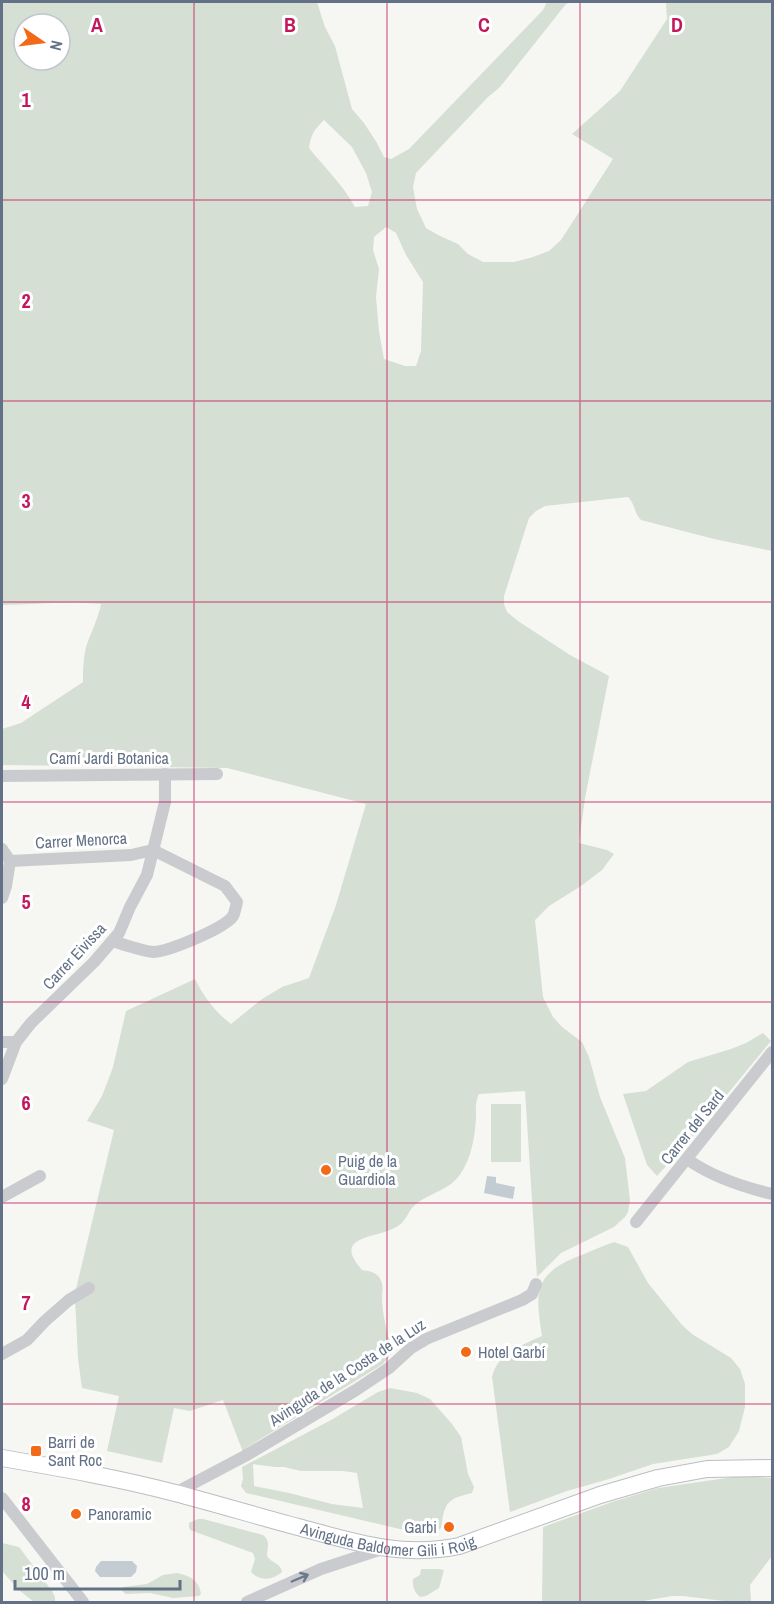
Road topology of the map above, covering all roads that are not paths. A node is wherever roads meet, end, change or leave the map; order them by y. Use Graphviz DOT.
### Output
graph roads {
  1 [pos="165,774"];
  2 [pos="217,774"];
  3 [pos="2,776"];
  4 [pos="2,849"];
  5 [pos="153,850"];
  6 [pos="10,861"];
  7 [pos="2,898"];
  8 [pos="112,941"];
  9 [pos="2,1042"];
  10 [pos="16,1042"];
  11 [pos="772,1052"];
  12 [pos="2,1079"];
  13 [pos="687,1159"];
  14 [pos="40,1176"];
  15 [pos="772,1194"];
  16 [pos="2,1197"];
  17 [pos="636,1222"];
  18 [pos="536,1284"];
  19 [pos="89,1288"];
  20 [pos="2,1354"];
  21 [pos="2,1458"];
  22 [pos="772,1468"];
  23 [pos="175,1493"];
  24 [pos="2,1498"];
  25 [pos="385,1548"];
  26 [pos="83,1602"];
  27 [pos="247,1602"];
  1 -- 2 [label="street, Camí Jardi Botanica"];
  1 -- 3 [label="street, Camí Jardi Botanica"];
  1 -- 5 [label="street, Carrer Eivissa"];
  4 -- 6 [label="street"];
  5 -- 6 [label="street, Carrer Menorca"];
  5 -- 8 [label="street, Carrer Eivissa"];
  5 -- 8 [label="street"];
  6 -- 7 [label="street"];
  8 -- 10 [label="street, Carrer Eivissa"];
  9 -- 10 [label="street"];
  10 -- 12 [label="street, Carrer Eivissa"];
  11 -- 13 [label="street, Carrer del Sard"];
  13 -- 15 [label="street"];
  13 -- 17 [label="street, Carrer del Sard"];
  14 -- 16 [label="street"];
  18 -- 23 [label="street, Avinguda de la Costa de la Luz"];
  19 -- 20 [label="street"];
  21 -- 23 [label="street, Avinguda Baldomer Gili i Roig"];
  22 -- 25 [label="street, Avinguda Baldomer Gili i Roig"];
  23 -- 25 [label="street, Avinguda Baldomer Gili i Roig"];
  24 -- 26 [label="street"];
  27 -- 25 [label="street, one-way"];
}
